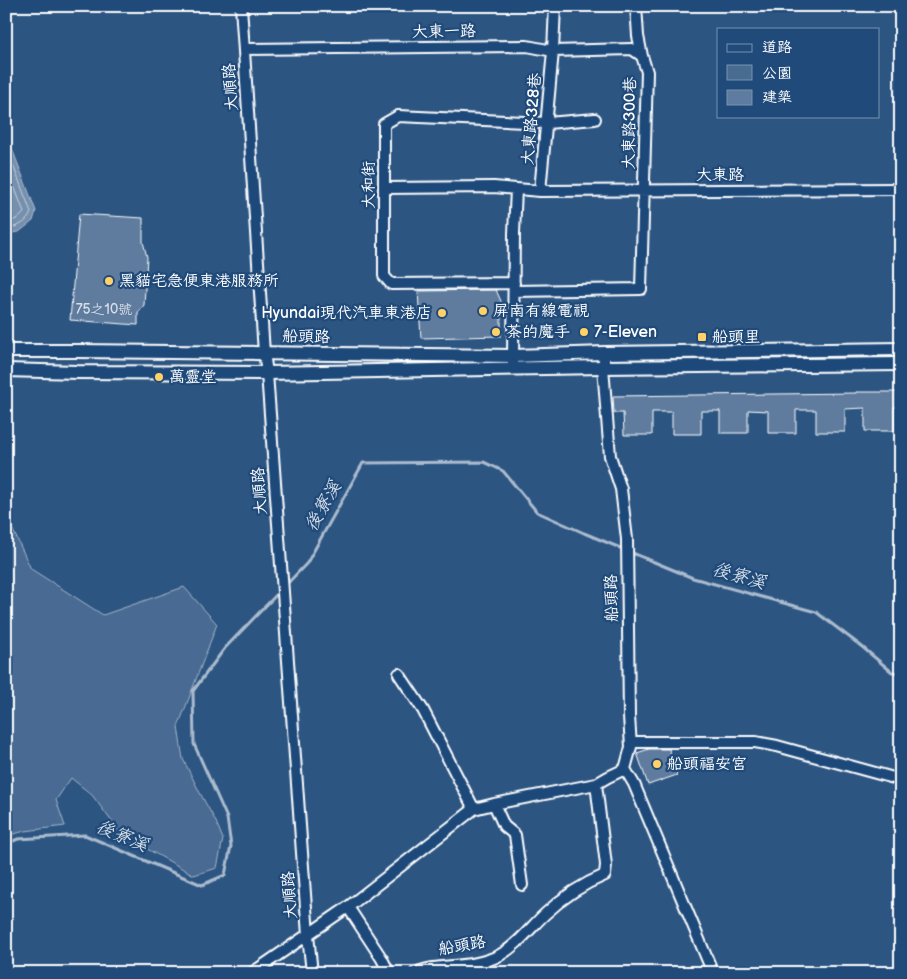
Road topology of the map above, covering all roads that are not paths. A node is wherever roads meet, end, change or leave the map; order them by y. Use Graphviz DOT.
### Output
graph roads {
  1 [pos="241,6"];
  2 [pos="555,6"];
  3 [pos="636,6"];
  4 [pos="244,49"];
  5 [pos="553,51"];
  6 [pos="642,56"];
  7 [pos="595,119"];
  8 [pos="546,123"];
  9 [pos="384,188"];
  10 [pos="516,189"];
  11 [pos="901,189"];
  12 [pos="644,190"];
  13 [pos="540,191"];
  14 [pos="514,287"];
  15 [pos="641,289"];
  16 [pos="901,349"];
  17 [pos="6,351"];
  18 [pos="77,351"];
  19 [pos="264,353"];
  20 [pos="605,353"];
  21 [pos="513,362"];
  22 [pos="901,364"];
  23 [pos="603,367"];
  24 [pos="6,370"];
  25 [pos="77,372"];
  26 [pos="267,373"];
  27 [pos="399,674"];
  28 [pos="631,742"];
  29 [pos="625,769"];
  30 [pos="901,780"];
  31 [pos="596,784"];
  32 [pos="494,804"];
  33 [pos="474,809"];
  34 [pos="522,885"];
  35 [pos="348,907"];
  36 [pos="308,935"];
  37 [pos="252,973"];
  38 [pos="312,973"];
  39 [pos="389,973"];
  40 [pos="415,973"];
  41 [pos="713,973"];
  1 -- 4 [label="street, 大順路"];
  2 -- 5 [label="street, 大東路328巷"];
  3 -- 6 [label="street, 大東路300巷"];
  4 -- 5 [label="street, 大東一路"];
  4 -- 19 [label="street, 大順路"];
  5 -- 6 [label="street, 大東一路"];
  5 -- 8 [label="street, 大東路328巷"];
  6 -- 12 [label="street, 大東路300巷"];
  7 -- 8 [label="street"];
  8 -- 9 [label="street, 大和街"];
  8 -- 13 [label="street, 大東路328巷"];
  9 -- 10 [label="street, 大東路"];
  9 -- 14 [label="street, 大和街"];
  10 -- 13 [label="street, 大東路"];
  10 -- 14 [label="street"];
  11 -- 12 [label="street, 大東路"];
  12 -- 13 [label="street, 大東路"];
  12 -- 15 [label="street, 大東路300巷"];
  14 -- 15 [label="street, 大和街"];
  14 -- 21 [label="street"];
  16 -- 20 [label="main road, 船頭路"];
  17 -- 18 [label="main road, 船頭路"];
  18 -- 19 [label="main road, 船頭路"];
  18 -- 25 [label="main road"];
  19 -- 21 [label="main road, 船頭路"];
  19 -- 26 [label="street, 大順路"];
  20 -- 21 [label="main road, 船頭路"];
  20 -- 23 [label="street, 船頭路"];
  21 -- 23 [label="main road, 船頭路"];
  21 -- 26 [label="main road, 船頭路"];
  22 -- 23 [label="main road, 船頭路"];
  23 -- 28 [label="street, 船頭路"];
  24 -- 25 [label="main road, 船頭路"];
  25 -- 26 [label="main road, 船頭路"];
  26 -- 36 [label="street, 大順路"];
  27 -- 33 [label="street"];
  28 -- 29 [label="street, 船頭路"];
  28 -- 30 [label="street"];
  29 -- 31 [label="street"];
  29 -- 41 [label="street"];
  31 -- 32 [label="street"];
  31 -- 40 [label="street, 船頭路"];
  32 -- 33 [label="street"];
  32 -- 34 [label="street"];
  33 -- 35 [label="street"];
  35 -- 36 [label="street"];
  35 -- 39 [label="street"];
  36 -- 37 [label="street"];
  36 -- 38 [label="street, 大順路"];
}
